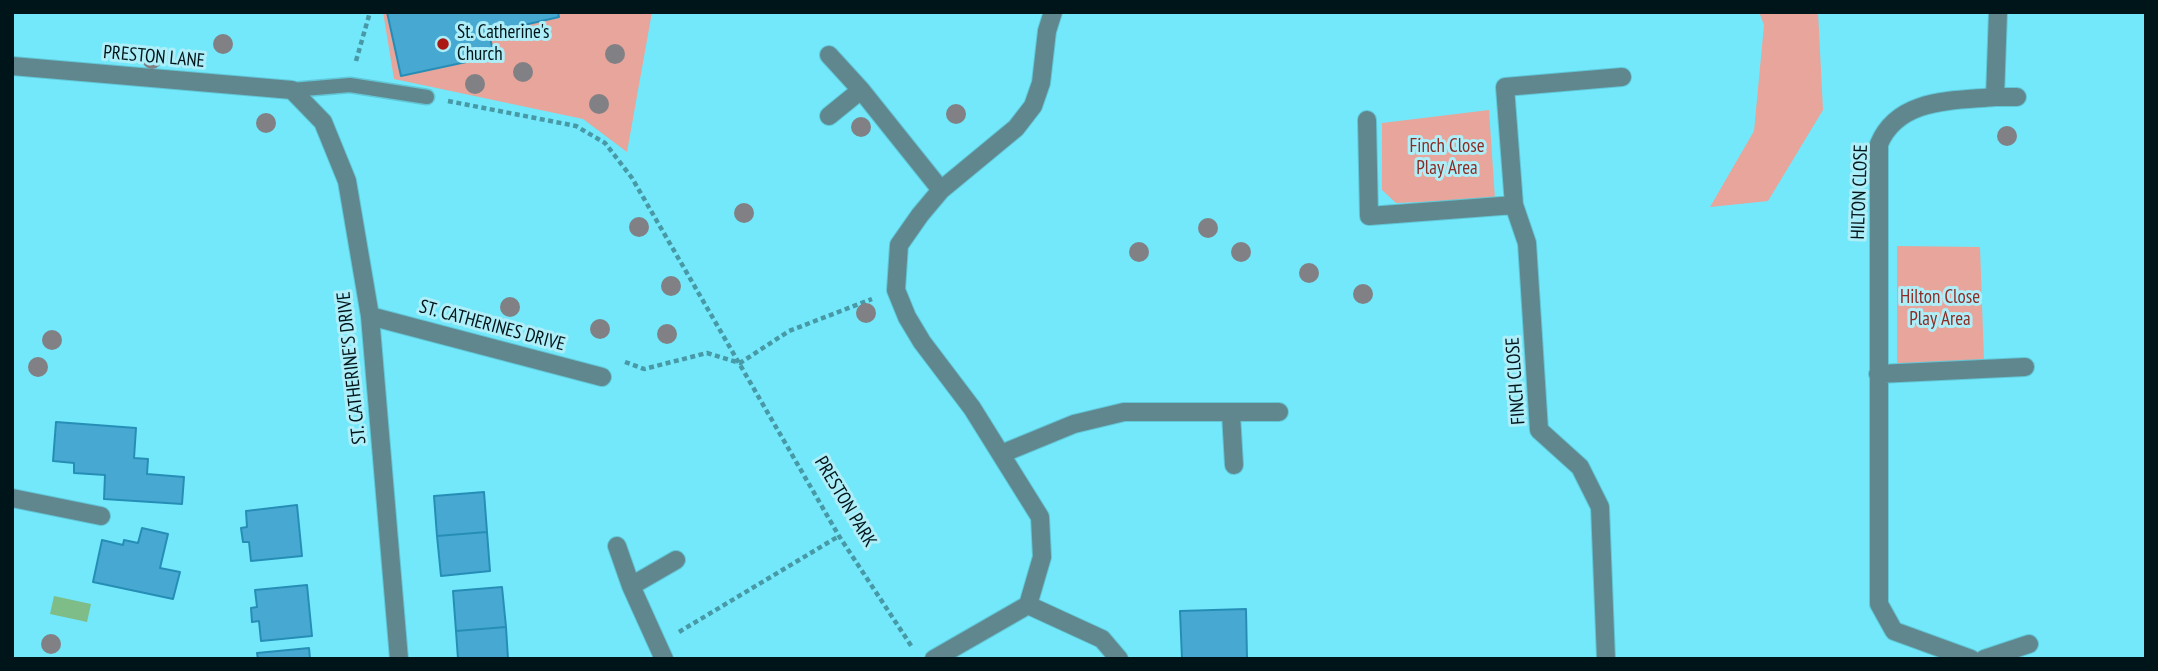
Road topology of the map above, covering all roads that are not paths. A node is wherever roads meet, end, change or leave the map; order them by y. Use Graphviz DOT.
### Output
graph roads {
  1 [pos="1053,12"];
  2 [pos="1998,12"];
  3 [pos="829,55"];
  4 [pos="12,66"];
  5 [pos="1622,77"];
  6 [pos="292,90"];
  7 [pos="861,90"];
  8 [pos="427,97"];
  9 [pos="1995,97"];
  10 [pos="2017,97"];
  11 [pos="829,116"];
  12 [pos="1367,120"];
  13 [pos="941,190"];
  14 [pos="1514,205"];
  15 [pos="370,316"];
  16 [pos="2025,367"];
  17 [pos="1878,374"];
  18 [pos="602,377"];
  19 [pos="1279,412"];
  20 [pos="1231,414"];
  21 [pos="1001,454"];
  22 [pos="1234,465"];
  23 [pos="12,498"];
  24 [pos="101,516"];
  25 [pos="617,546"];
  26 [pos="676,560"];
  27 [pos="631,586"];
  28 [pos="1028,605"];
  29 [pos="2029,644"];
  30 [pos="660,652"];
  31 [pos="398,659"];
  32 [pos="934,659"];
  33 [pos="1119,659"];
  34 [pos="1606,659"];
  35 [pos="1971,659"];
  36 [pos="1984,659"];
  1 -- 13 [label="street"];
  2 -- 9 [label="street"];
  3 -- 7 [label="street"];
  4 -- 6 [label="street, PRESTON LANE"];
  5 -- 14 [label="street, FINCH CLOSE"];
  6 -- 8 [label="lane"];
  6 -- 15 [label="street, ST. CATHERINE'S DRIVE"];
  7 -- 11 [label="street"];
  7 -- 13 [label="street"];
  9 -- 10 [label="street, HILTON CLOSE"];
  9 -- 17 [label="street, HILTON CLOSE"];
  12 -- 14 [label="street"];
  13 -- 21 [label="street"];
  14 -- 34 [label="street, FINCH CLOSE"];
  15 -- 18 [label="street, ST. CATHERINES DRIVE"];
  15 -- 31 [label="street, ST. CATHERINE'S DRIVE"];
  16 -- 17 [label="street"];
  17 -- 35 [label="street, HILTON CLOSE"];
  19 -- 20 [label="street"];
  20 -- 21 [label="street"];
  20 -- 22 [label="street"];
  21 -- 28 [label="street"];
  23 -- 24 [label="street"];
  25 -- 27 [label="street"];
  26 -- 27 [label="street"];
  27 -- 30 [label="street"];
  28 -- 32 [label="street"];
  28 -- 33 [label="street"];
  29 -- 36 [label="street"];
}
